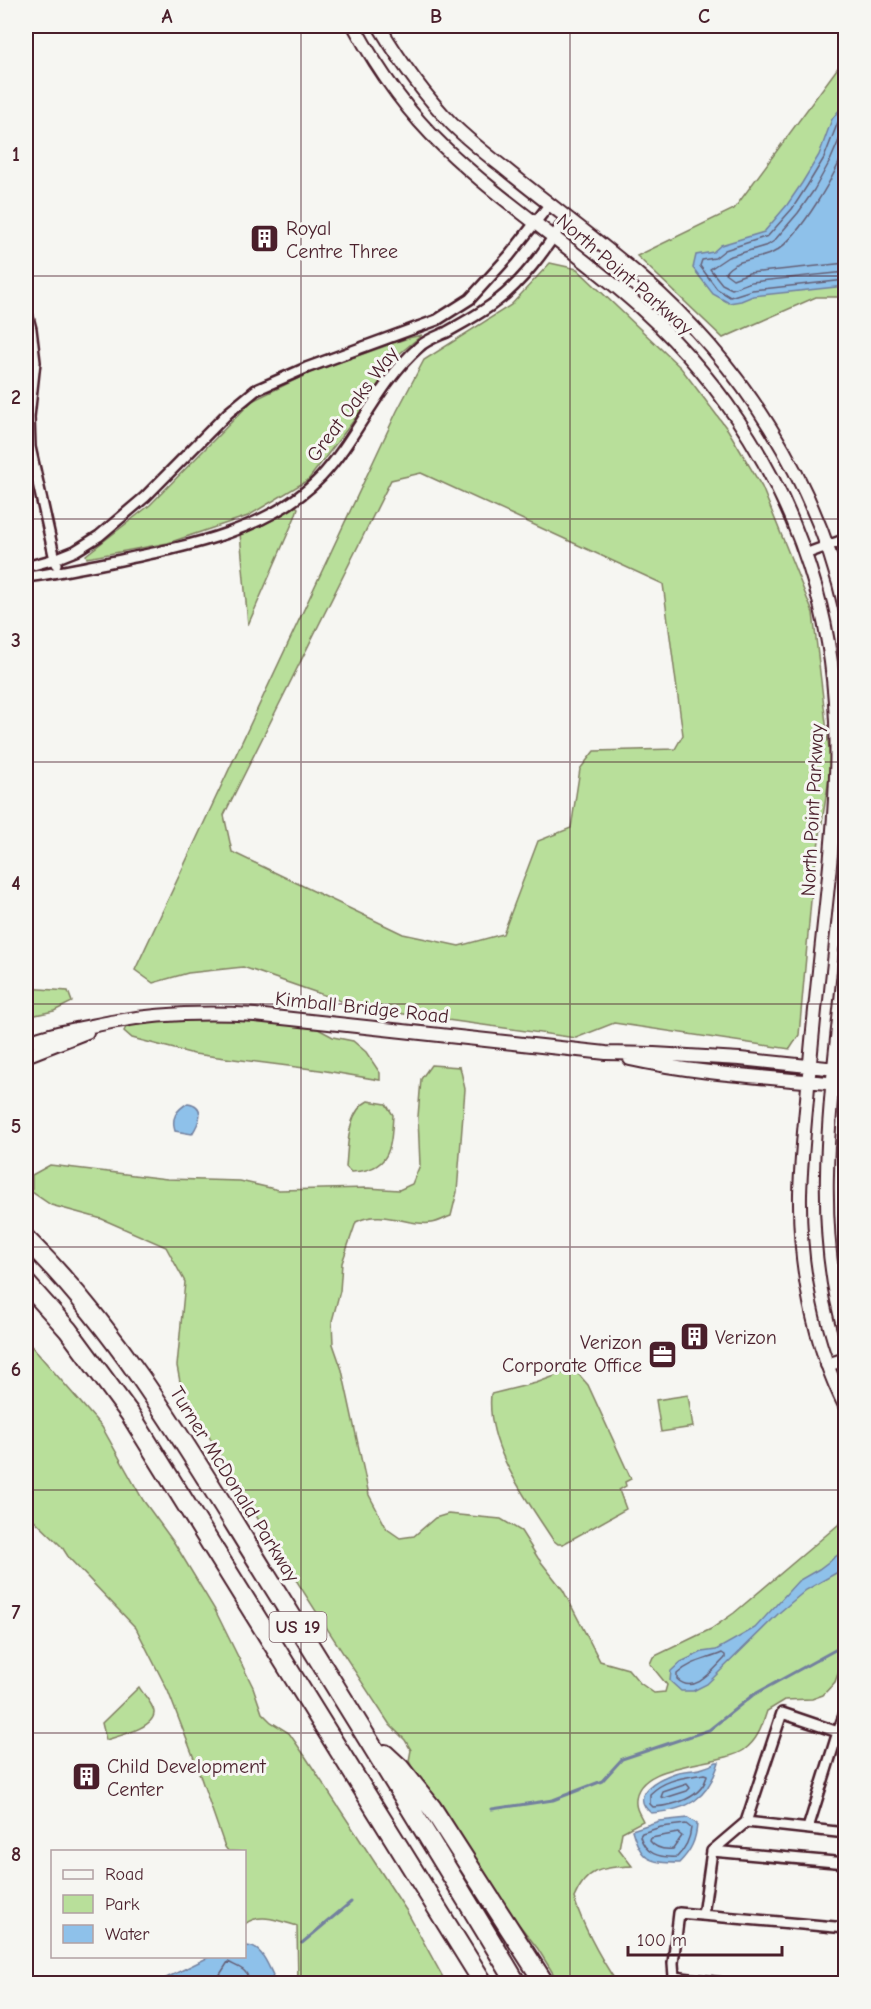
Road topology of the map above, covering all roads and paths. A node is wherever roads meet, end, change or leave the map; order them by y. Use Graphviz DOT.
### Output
graph roads {
  1 [pos="354,26"];
  2 [pos="379,26"];
  3 [pos="549,205"];
  4 [pos="566,218"];
  5 [pos="536,223"];
  6 [pos="554,237"];
  7 [pos="26,310"];
  8 [pos="846,539"];
  9 [pos="826,545"];
  10 [pos="805,554"];
  11 [pos="55,559"];
  12 [pos="26,567"];
  13 [pos="57,572"];
  14 [pos="26,577"];
  15 [pos="846,612"];
  16 [pos="841,779"];
  17 [pos="846,950"];
  18 [pos="113,1022"];
  19 [pos="26,1043"];
  20 [pos="606,1053"];
  21 [pos="26,1056"];
  22 [pos="810,1066"];
  23 [pos="840,1070"];
  24 [pos="808,1081"];
  25 [pos="839,1084"];
  26 [pos="26,1239"];
  27 [pos="26,1283"];
  28 [pos="846,1336"];
  29 [pos="846,1359"];
  30 [pos="827,1365"];
  31 [pos="846,1408"];
  32 [pos="846,1710"];
  33 [pos="838,1732"];
  34 [pos="367,1739"];
  35 [pos="746,1822"];
  36 [pos="808,1828"];
  37 [pos="846,1833"];
  38 [pos="712,1851"];
  39 [pos="846,1863"];
  40 [pos="703,1915"];
  41 [pos="846,1928"];
  42 [pos="484,1983"];
  43 [pos="517,1983"];
  44 [pos="545,1983"];
  45 [pos="730,1983"];
  1 -- 5 [label="street, North Point Parkway"];
  2 -- 3 [label="street, North Point Parkway"];
  3 -- 4 [label="street, North Point Parkway"];
  3 -- 5 [label="street, Great Oaks Way"];
  4 -- 6 [label="street, Great Oaks Way"];
  4 -- 9 [label="street, North Point Parkway"];
  5 -- 6 [label="street, North Point Parkway"];
  5 -- 11 [label="street, Great Oaks Way"];
  6 -- 10 [label="street, North Point Parkway"];
  6 -- 13 [label="street, Great Oaks Way"];
  7 -- 11 [label="street"];
  8 -- 9 [label="street"];
  9 -- 10 [label="street"];
  9 -- 15 [label="street, North Point Parkway"];
  10 -- 16 [label="street, North Point Parkway"];
  11 -- 12 [label="street, Great Oaks Way"];
  11 -- 13 [label="street"];
  13 -- 14 [label="street, Great Oaks Way"];
  16 -- 22 [label="street, North Point Parkway"];
  17 -- 23 [label="street"];
  18 -- 19 [label="street, Kimball Bridge Road"];
  18 -- 20 [label="street, Kimball Bridge Road"];
  18 -- 21 [label="street, Kimball Bridge Road"];
  20 -- 22 [label="street, Kimball Bridge Road"];
  20 -- 24 [label="street, Kimball Bridge Road"];
  22 -- 23 [label="street, Kimball Bridge Road"];
  22 -- 24 [label="street, North Point Parkway"];
  23 -- 25 [label="street"];
  24 -- 25 [label="street, Kimball Bridge Road"];
  24 -- 30 [label="street, North Point Parkway"];
  25 -- 28 [label="street"];
  26 -- 34 [label="highway, Turner McDonald Parkway / US 19"];
  27 -- 42 [label="highway, US 19"];
  29 -- 30 [label="street"];
  30 -- 31 [label="street, North Point Parkway"];
  32 -- 33 [label="street"];
  33 -- 35 [label="street"];
  33 -- 36 [label="street"];
  34 -- 43 [label="highway, Turner McDonald Parkway / US 19"];
  34 -- 44 [label="highway"];
  35 -- 36 [label="street"];
  35 -- 38 [label="street"];
  36 -- 37 [label="street"];
  38 -- 39 [label="street"];
  38 -- 40 [label="street"];
  40 -- 41 [label="street"];
  40 -- 45 [label="street"];
}
